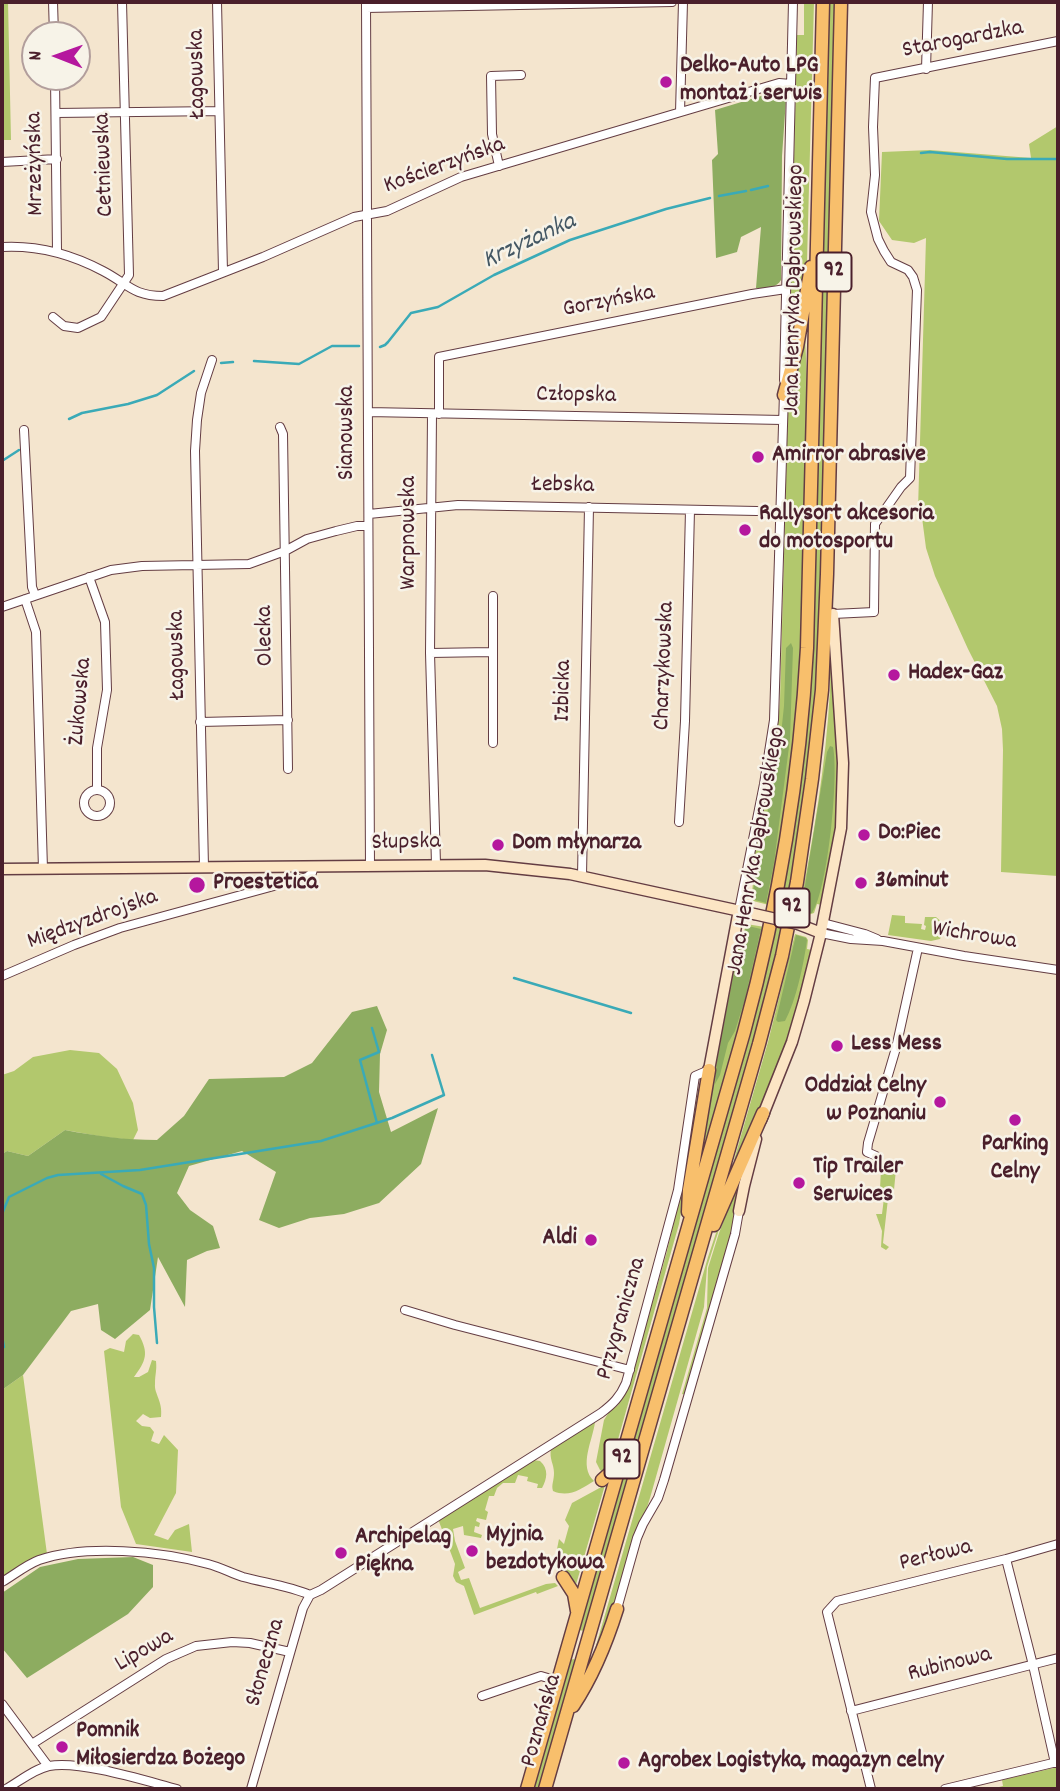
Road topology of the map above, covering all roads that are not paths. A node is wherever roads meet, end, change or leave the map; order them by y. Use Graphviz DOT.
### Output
graph roads {
  1 [pos="53,2"];
  2 [pos="122,2"];
  3 [pos="216,2"];
  4 [pos="672,2"];
  5 [pos="683,2"];
  6 [pos="793,2"];
  7 [pos="823,2"];
  8 [pos="841,2"];
  9 [pos="928,2"];
  10 [pos="366,5"];
  11 [pos="54,21"];
  12 [pos="1058,41"];
  13 [pos="926,69"];
  14 [pos="521,75"];
  15 [pos="791,84"];
  16 [pos="55,91"];
  17 [pos="219,111"];
  18 [pos="680,112"];
  19 [pos="55,113"];
  20 [pos="124,113"];
  21 [pos="57,159"];
  22 [pos="2,162"];
  23 [pos="499,166"];
  24 [pos="368,214"];
  25 [pos="818,218"];
  26 [pos="2,247"];
  27 [pos="57,251"];
  28 [pos="223,272"];
  29 [pos="122,283"];
  30 [pos="786,289"];
  31 [pos="53,317"];
  32 [pos="439,357"];
  33 [pos="212,360"];
  34 [pos="783,394"];
  35 [pos="368,412"];
  36 [pos="435,414"];
  37 [pos="783,420"];
  38 [pos="280,427"];
  39 [pos="24,430"];
  40 [pos="589,507"];
  41 [pos="430,508"];
  42 [pos="690,510"];
  43 [pos="757,511"];
  44 [pos="369,514"];
  45 [pos="368,526"];
  46 [pos="828,542"];
  47 [pos="285,551"];
  48 [pos="197,565"];
  49 [pos="89,577"];
  50 [pos="35,595"];
  51 [pos="493,596"];
  52 [pos="25,599"];
  53 [pos="2,607"];
  54 [pos="833,614"];
  55 [pos="492,652"];
  56 [pos="430,653"];
  57 [pos="288,720"];
  58 [pos="200,722"];
  59 [pos="494,743"];
  60 [pos="288,769"];
  61 [pos="97,790"];
  62 [pos="679,822"];
  63 [pos="436,864"];
  64 [pos="370,865"];
  65 [pos="314,866"];
  66 [pos="204,867"];
  67 [pos="2,869"];
  68 [pos="43,869"];
  69 [pos="582,876"];
  70 [pos="738,911"];
  71 [pos="822,928"];
  72 [pos="918,948"];
  73 [pos="1058,970"];
  74 [pos="2,976"];
  75 [pos="709,1070"];
  76 [pos="763,1113"];
  77 [pos="876,1156"];
  78 [pos="739,1211"];
  79 [pos="686,1237"];
  80 [pos="696,1264"];
  81 [pos="405,1310"];
  82 [pos="630,1370"];
  83 [pos="621,1464"];
  84 [pos="602,1480"];
  85 [pos="1058,1544"];
  86 [pos="1006,1559"];
  87 [pos="351,1571"];
  88 [pos="563,1577"];
  89 [pos="2,1582"];
  90 [pos="310,1595"];
  91 [pos="617,1609"];
  92 [pos="576,1618"];
  93 [pos="290,1652"];
  94 [pos="1058,1658"];
  95 [pos="581,1664"];
  96 [pos="1033,1665"];
  97 [pos="558,1681"];
  98 [pos="482,1696"];
  99 [pos="2,1704"];
  100 [pos="851,1711"];
  101 [pos="565,1718"];
  102 [pos="32,1744"];
  103 [pos="1056,1762"];
  104 [pos="48,1766"];
  105 [pos="152,1786"];
  106 [pos="6,1789"];
  107 [pos="177,1789"];
  108 [pos="251,1789"];
  109 [pos="527,1789"];
  110 [pos="545,1789"];
  111 [pos="871,1789"];
  112 [pos="945,1789"];
  1 -- 11 [label="street"];
  2 -- 20 [label="street, Cetniewska"];
  3 -- 17 [label="street, Łagowska"];
  4 -- 10 [label="street"];
  5 -- 18 [label="street"];
  6 -- 15 [label="street, Jana Henryka Dąbrowskiego"];
  7 -- 25 [label="main road, Jana Henryka Dąbrowskiego / 92"];
  8 -- 46 [label="main road, Jana Henryka Dąbrowskiego / 92"];
  9 -- 13 [label="street"];
  10 -- 24 [label="street, Sianowska"];
  12 -- 13 [label="street, Starogardzka"];
  13 -- 54 [label="street, Starogardzka"];
  14 -- 23 [label="street"];
  15 -- 18 [label="street, Kościerzyńska"];
  15 -- 30 [label="street, Jana Henryka Dąbrowskiego"];
  16 -- 19 [label="street, Mrzeżyńska"];
  17 -- 20 [label="street"];
  17 -- 28 [label="street, Łagowska"];
  18 -- 23 [label="street, Kościerzyńska"];
  19 -- 20 [label="street"];
  19 -- 21 [label="street, Mrzeżyńska"];
  20 -- 29 [label="street, Cetniewska"];
  21 -- 22 [label="street"];
  21 -- 27 [label="street, Mrzeżyńska"];
  23 -- 24 [label="street, Kościerzyńska"];
  24 -- 28 [label="street, Kościerzyńska"];
  24 -- 35 [label="street, Sianowska"];
  25 -- 34 [label="main road"];
  25 -- 79 [label="main road, Jana Henryka Dąbrowskiego / 92"];
  26 -- 27 [label="street, Kościerzyńska"];
  27 -- 29 [label="street, Kościerzyńska"];
  28 -- 29 [label="street, Kościerzyńska"];
  29 -- 31 [label="street"];
  30 -- 32 [label="street, Gorzyńska"];
  30 -- 34 [label="street, Jana Henryka Dąbrowskiego"];
  32 -- 36 [label="street, Warpnowska"];
  33 -- 48 [label="street, Łagowska"];
  34 -- 37 [label="street, Jana Henryka Dąbrowskiego"];
  35 -- 36 [label="street, Człopska"];
  35 -- 44 [label="street, Sianowska"];
  36 -- 37 [label="street, Człopska"];
  36 -- 41 [label="street, Warpnowska"];
  37 -- 70 [label="street, Jana Henryka Dąbrowskiego"];
  38 -- 47 [label="street, Olecka"];
  39 -- 50 [label="street"];
  40 -- 41 [label="street, Łebska"];
  40 -- 42 [label="street, Łebska"];
  40 -- 69 [label="street, Izbicka"];
  41 -- 44 [label="street, Łebska"];
  41 -- 56 [label="street, Warpnowska"];
  42 -- 43 [label="street, Łebska"];
  42 -- 62 [label="street, Charzykowska"];
  44 -- 45 [label="street, Sianowska"];
  45 -- 47 [label="street"];
  45 -- 64 [label="street, Sianowska"];
  46 -- 54 [label="main road"];
  46 -- 80 [label="main road, Jana Henryka Dąbrowskiego / 92"];
  47 -- 48 [label="street"];
  47 -- 57 [label="street, Olecka"];
  48 -- 49 [label="street"];
  48 -- 58 [label="street, Łagowska"];
  49 -- 50 [label="street"];
  49 -- 61 [label="street, Żukowska"];
  50 -- 52 [label="street"];
  51 -- 55 [label="street"];
  52 -- 53 [label="street"];
  52 -- 68 [label="street"];
  54 -- 71 [label="street"];
  55 -- 56 [label="street"];
  55 -- 59 [label="street"];
  56 -- 63 [label="street, Warpnowska"];
  57 -- 58 [label="street"];
  57 -- 60 [label="street, Olecka"];
  58 -- 66 [label="street, Łagowska"];
  63 -- 64 [label="street, Słupska"];
  63 -- 69 [label="street, Słupska"];
  64 -- 65 [label="street, Słupska"];
  65 -- 66 [label="street, Słupska"];
  65 -- 74 [label="street, Międzyzdrojska"];
  66 -- 68 [label="street, Słupska"];
  67 -- 68 [label="street, Słupska"];
  69 -- 70 [label="street, Słupska"];
  70 -- 71 [label="street, Słupska, bridge"];
  70 -- 75 [label="street"];
  71 -- 72 [label="street, Wichrowa"];
  71 -- 76 [label="street"];
  72 -- 73 [label="street, Wichrowa"];
  72 -- 77 [label="street"];
  75 -- 79 [label="main road"];
  75 -- 82 [label="street, Przygraniczna"];
  76 -- 78 [label="street"];
  76 -- 80 [label="main road"];
  78 -- 91 [label="street"];
  79 -- 83 [label="main road, Jana Henryka Dąbrowskiego / 92"];
  80 -- 95 [label="main road, Jana Henryka Dąbrowskiego / 92"];
  81 -- 82 [label="street"];
  82 -- 87 [label="street, Przygraniczna"];
  83 -- 84 [label="main road"];
  83 -- 92 [label="main road, Jana Henryka Dąbrowskiego / 92"];
  85 -- 86 [label="street, Perłowa"];
  86 -- 96 [label="street"];
  86 -- 100 [label="street, Perłowa"];
  87 -- 90 [label="street, Słoneczna"];
  88 -- 92 [label="main road"];
  89 -- 90 [label="street"];
  90 -- 93 [label="street, Słoneczna"];
  91 -- 101 [label="main road"];
  92 -- 97 [label="main road, Jana Henryka Dąbrowskiego / 92"];
  93 -- 102 [label="street, Lipowa"];
  93 -- 108 [label="street, Słoneczna"];
  94 -- 96 [label="street, Rubinowa"];
  95 -- 101 [label="main road, Poznańska / 92"];
  96 -- 100 [label="street, Rubinowa"];
  96 -- 103 [label="street"];
  97 -- 98 [label="street"];
  97 -- 109 [label="main road, Poznańska / 92"];
  99 -- 102 [label="street"];
  100 -- 111 [label="street"];
  101 -- 110 [label="main road, Poznańska / 92"];
  102 -- 104 [label="street"];
  103 -- 112 [label="street"];
  104 -- 105 [label="street"];
  104 -- 106 [label="street"];
  105 -- 107 [label="street"];
}
